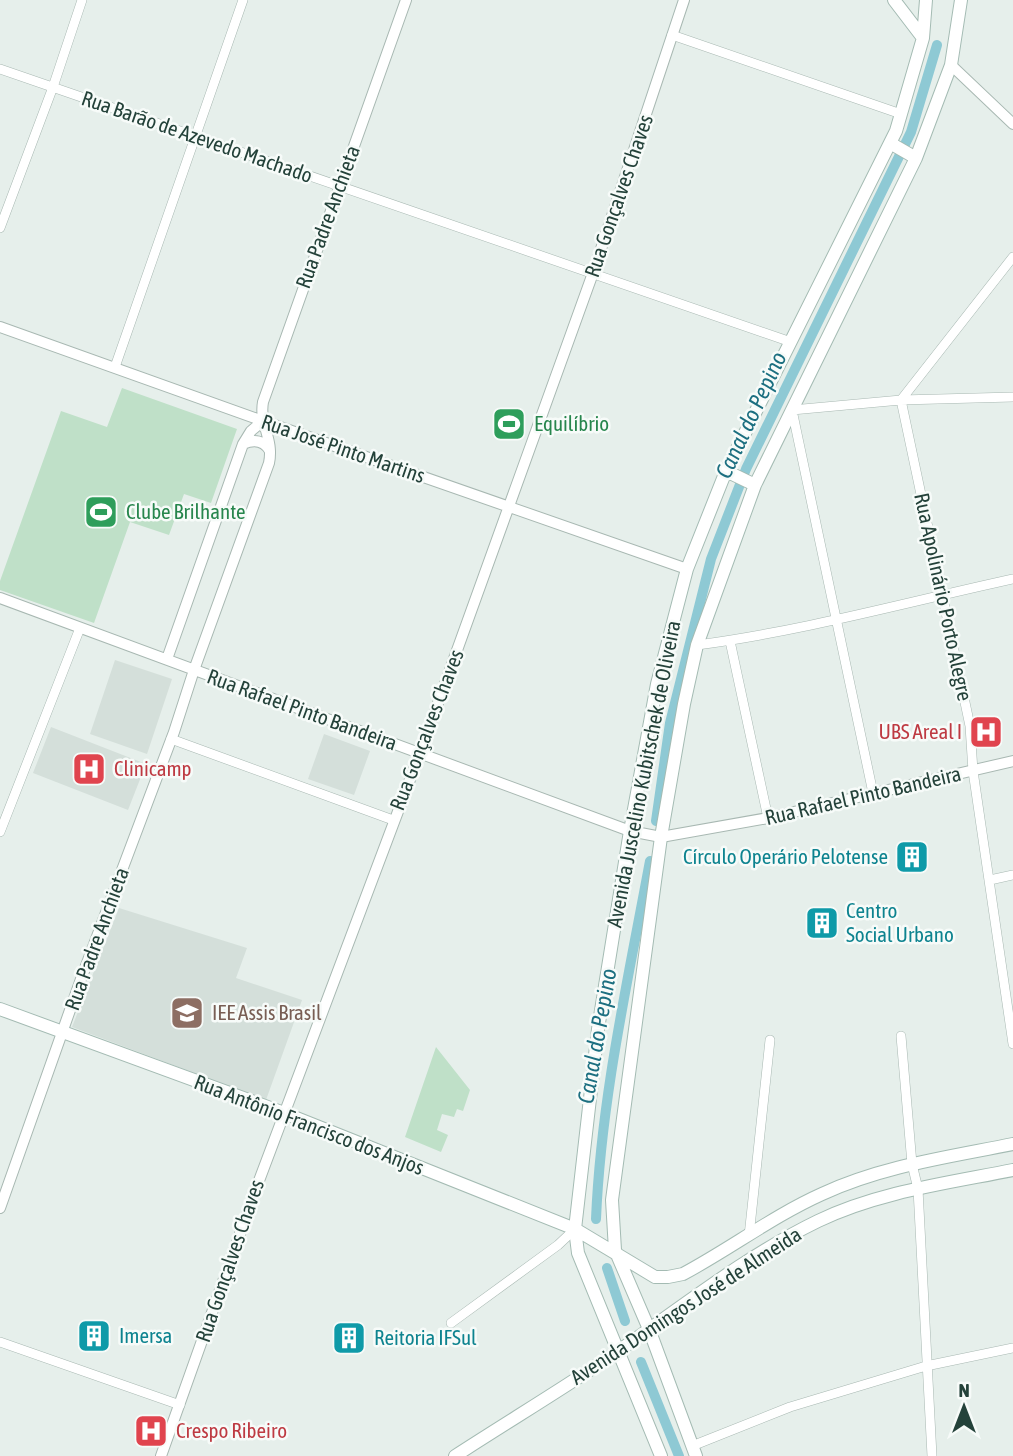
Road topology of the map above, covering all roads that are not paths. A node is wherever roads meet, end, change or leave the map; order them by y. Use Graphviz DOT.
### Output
graph roads {
  1 [pos="82,0"];
  2 [pos="243,0"];
  3 [pos="406,0"];
  4 [pos="684,0"];
  5 [pos="894,0"];
  6 [pos="926,0"];
  7 [pos="961,0"];
  8 [pos="672,35"];
  9 [pos="923,38"];
  10 [pos="951,65"];
  11 [pos="0,69"];
  12 [pos="53,87"];
  13 [pos="901,114"];
  14 [pos="1013,124"];
  15 [pos="197,136"];
  16 [pos="893,144"];
  17 [pos="913,156"];
  18 [pos="340,186"];
  19 [pos="0,228"];
  20 [pos="1013,257"];
  21 [pos="593,273"];
  22 [pos="0,327"];
  23 [pos="791,342"];
  24 [pos="115,367"];
  25 [pos="1013,397"];
  26 [pos="901,400"];
  27 [pos="792,410"];
  28 [pos="263,421"];
  29 [pos="243,444"];
  30 [pos="271,454"];
  31 [pos="729,473"];
  32 [pos="752,484"];
  33 [pos="509,506"];
  34 [pos="687,569"];
  35 [pos="1013,579"];
  36 [pos="943,594"];
  37 [pos="0,598"];
  38 [pos="836,619"];
  39 [pos="80,628"];
  40 [pos="730,640"];
  41 [pos="697,645"];
  42 [pos="167,659"];
  43 [pos="194,670"];
  44 [pos="171,739"];
  45 [pos="420,753"];
  46 [pos="1013,761"];
  47 [pos="973,771"];
  48 [pos="873,793"];
  49 [pos="768,818"];
  50 [pos="393,820"];
  51 [pos="630,831"];
  52 [pos="0,832"];
  53 [pos="661,837"];
  54 [pos="1013,875"];
  55 [pos="990,880"];
  56 [pos="0,1009"];
  57 [pos="63,1032"];
  58 [pos="901,1036"];
  59 [pos="770,1040"];
  60 [pos="1013,1044"];
  61 [pos="284,1113"];
  62 [pos="1013,1144"];
  63 [pos="912,1164"];
  64 [pos="1013,1170"];
  65 [pos="918,1189"];
  66 [pos="0,1208"];
  67 [pos="575,1229"];
  68 [pos="749,1236"];
  69 [pos="615,1251"];
  70 [pos="451,1323"];
  71 [pos="649,1329"];
  72 [pos="0,1342"];
  73 [pos="1013,1348"];
  74 [pos="617,1352"];
  75 [pos="926,1366"];
  76 [pos="180,1405"];
  77 [pos="694,1451"];
  78 [pos="161,1456"];
  79 [pos="455,1456"];
  80 [pos="660,1456"];
  81 [pos="932,1456"];
  1 -- 12 [label="street"];
  2 -- 15 [label="street"];
  3 -- 18 [label="street, Rua Padre Anchieta"];
  4 -- 8 [label="street, Rua Gonçalves Chaves"];
  5 -- 9 [label="main road"];
  6 -- 9 [label="main road, Avenida Juscelino Kubitschek de Oliveira"];
  7 -- 10 [label="main road, Avenida Juscelino Kubitschek de Oliveira"];
  8 -- 13 [label="street"];
  8 -- 21 [label="street, Rua Gonçalves Chaves"];
  9 -- 13 [label="main road, Avenida Juscelino Kubitschek de Oliveira"];
  10 -- 14 [label="street"];
  10 -- 17 [label="main road, Avenida Juscelino Kubitschek de Oliveira"];
  11 -- 12 [label="street, Rua Barão de Azevedo Machado"];
  12 -- 15 [label="street, Rua Barão de Azevedo Machado"];
  12 -- 19 [label="street"];
  13 -- 16 [label="main road, Avenida Juscelino Kubitschek de Oliveira"];
  15 -- 18 [label="street, Rua Barão de Azevedo Machado"];
  15 -- 24 [label="street"];
  16 -- 17 [label="main road"];
  16 -- 23 [label="main road, Avenida Juscelino Kubitschek de Oliveira"];
  17 -- 27 [label="main road, Avenida Juscelino Kubitschek de Oliveira"];
  18 -- 21 [label="street, Rua Barão de Azevedo Machado"];
  18 -- 28 [label="street, Rua Padre Anchieta"];
  20 -- 26 [label="street"];
  21 -- 23 [label="street, Rua Barão de Azevedo Machado"];
  21 -- 33 [label="street, Rua Gonçalves Chaves"];
  22 -- 24 [label="street, Rua José Pinto Martins"];
  23 -- 31 [label="main road, Avenida Juscelino Kubitschek de Oliveira"];
  24 -- 28 [label="street, Rua José Pinto Martins"];
  25 -- 26 [label="street"];
  26 -- 27 [label="street"];
  26 -- 36 [label="street, Rua Apolinário Porto Alegre"];
  27 -- 32 [label="main road, Avenida Juscelino Kubitschek de Oliveira"];
  27 -- 38 [label="street"];
  28 -- 29 [label="street"];
  28 -- 30 [label="street"];
  28 -- 33 [label="street, Rua José Pinto Martins"];
  29 -- 30 [label="street"];
  29 -- 42 [label="street"];
  30 -- 43 [label="street, Rua Padre Anchieta"];
  31 -- 32 [label="main road"];
  31 -- 34 [label="main road, Avenida Juscelino Kubitschek de Oliveira"];
  32 -- 41 [label="main road, Avenida Juscelino Kubitschek de Oliveira"];
  33 -- 34 [label="street, Rua José Pinto Martins"];
  33 -- 45 [label="street, Rua Gonçalves Chaves"];
  34 -- 51 [label="main road, Avenida Juscelino Kubitschek de Oliveira"];
  35 -- 36 [label="street"];
  36 -- 38 [label="street"];
  36 -- 47 [label="street, Rua Apolinário Porto Alegre"];
  37 -- 39 [label="street, Rua Rafael Pinto Bandeira"];
  38 -- 40 [label="street"];
  38 -- 48 [label="street"];
  39 -- 42 [label="street, Rua Rafael Pinto Bandeira"];
  39 -- 52 [label="street"];
  40 -- 41 [label="street"];
  40 -- 49 [label="street"];
  41 -- 53 [label="main road, Avenida Juscelino Kubitschek de Oliveira"];
  42 -- 43 [label="street, Rua Rafael Pinto Bandeira"];
  43 -- 44 [label="street, Rua Padre Anchieta"];
  43 -- 45 [label="street, Rua Rafael Pinto Bandeira"];
  44 -- 50 [label="street"];
  44 -- 57 [label="street, Rua Padre Anchieta"];
  45 -- 50 [label="street, Rua Gonçalves Chaves"];
  45 -- 51 [label="street, Rua Rafael Pinto Bandeira"];
  46 -- 47 [label="street, Rua Rafael Pinto Bandeira"];
  47 -- 48 [label="street, Rua Rafael Pinto Bandeira"];
  47 -- 55 [label="street, Rua Apolinário Porto Alegre"];
  48 -- 49 [label="street, Rua Rafael Pinto Bandeira"];
  49 -- 53 [label="street, Rua Rafael Pinto Bandeira"];
  50 -- 61 [label="street, Rua Gonçalves Chaves"];
  51 -- 53 [label="street, Rua Rafael Pinto Bandeira"];
  51 -- 67 [label="main road, Avenida Juscelino Kubitschek de Oliveira"];
  53 -- 69 [label="main road, Avenida Juscelino Kubitschek de Oliveira"];
  54 -- 55 [label="street"];
  55 -- 60 [label="street, Rua Apolinário Porto Alegre"];
  56 -- 57 [label="main road, Rua Antônio Francisco dos Anjos"];
  57 -- 61 [label="main road, Rua Antônio Francisco dos Anjos"];
  57 -- 66 [label="street, Rua Padre Anchieta"];
  58 -- 63 [label="street"];
  59 -- 68 [label="street"];
  61 -- 67 [label="main road, Rua Antônio Francisco dos Anjos"];
  61 -- 76 [label="street, Rua Gonçalves Chaves"];
  62 -- 63 [label="main road, Avenida Domingos José de Almeida"];
  63 -- 65 [label="street"];
  63 -- 68 [label="main road, Avenida Domingos José de Almeida"];
  64 -- 65 [label="main road, Avenida Domingos José de Almeida"];
  65 -- 71 [label="main road, Avenida Domingos José de Almeida"];
  65 -- 75 [label="street"];
  67 -- 69 [label="main road, Rua Antônio Francisco dos Anjos"];
  67 -- 70 [label="street"];
  67 -- 74 [label="main road, Avenida Juscelino Kubitschek de Oliveira"];
  68 -- 69 [label="main road, Avenida Domingos José de Almeida"];
  69 -- 71 [label="main road, Avenida Juscelino Kubitschek de Oliveira"];
  71 -- 74 [label="main road, Avenida Domingos José de Almeida"];
  71 -- 77 [label="main road, Avenida Juscelino Kubitschek de Oliveira"];
  72 -- 76 [label="street"];
  73 -- 75 [label="street"];
  74 -- 79 [label="main road, Avenida Domingos José de Almeida"];
  74 -- 80 [label="main road, Avenida Juscelino Kubitschek de Oliveira"];
  75 -- 77 [label="street"];
  75 -- 81 [label="street"];
  76 -- 78 [label="street, Rua Gonçalves Chaves"];
}
